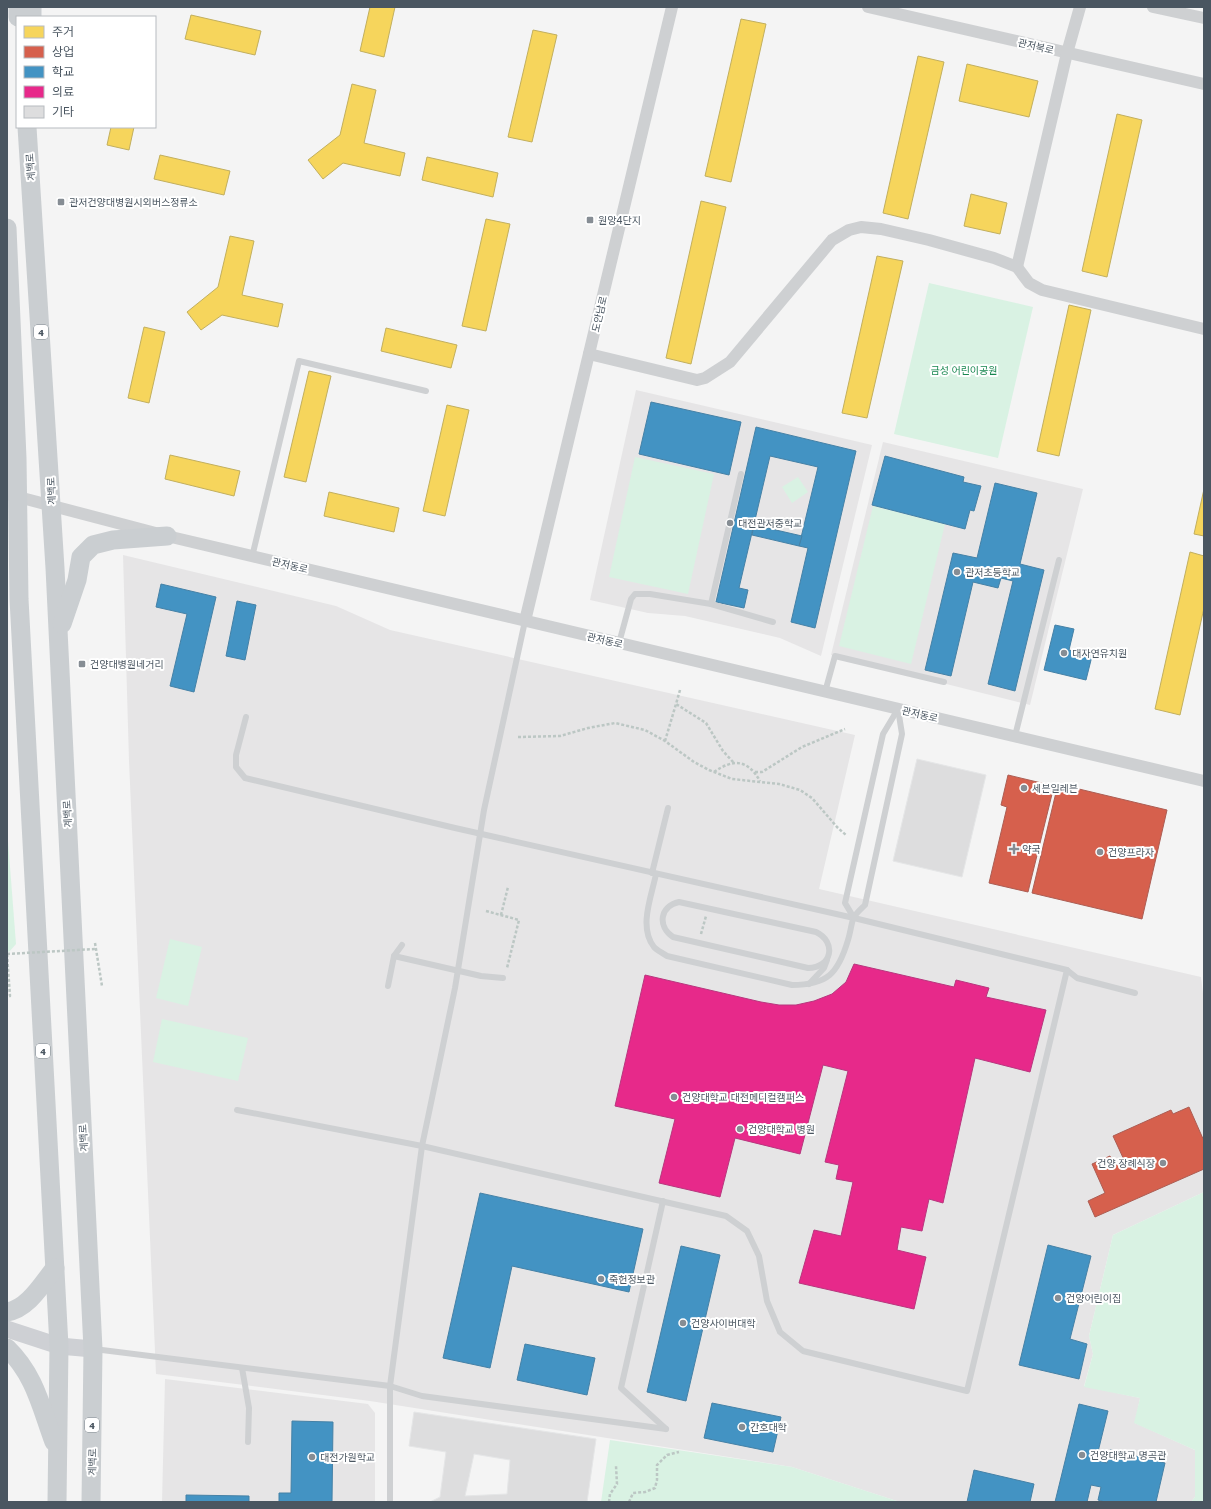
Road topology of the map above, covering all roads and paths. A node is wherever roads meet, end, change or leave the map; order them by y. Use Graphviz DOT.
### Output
graph roads {
  1 [pos="672,7"];
  2 [pos="868,7"];
  3 [pos="1080,7"];
  4 [pos="1153,7"];
  5 [pos="1204,18"];
  6 [pos="1067,53"];
  7 [pos="1204,84"];
  8 [pos="27,128"];
  9 [pos="7,228"];
  10 [pos="1017,267"];
  11 [pos="9,315"];
  12 [pos="1204,330"];
  13 [pos="589,354"];
  14 [pos="426,391"];
  15 [pos="741,474"];
  16 [pos="12,496"];
  17 [pos="51,506"];
  18 [pos="167,536"];
  19 [pos="252,557"];
  20 [pos="1059,560"];
  21 [pos="7,573"];
  22 [pos="20,600"];
  23 [pos="711,604"];
  24 [pos="525,621"];
  25 [pos="773,622"];
  26 [pos="59,635"];
  27 [pos="619,643"];
  28 [pos="944,682"];
  29 [pos="680,690"];
  30 [pos="825,692"];
  31 [pos="676,704"];
  32 [pos="898,709"];
  33 [pos="246,717"];
  34 [pos="845,728"];
  35 [pos="1015,736"];
  36 [pos="518,737"];
  37 [pos="666,741"];
  38 [pos="734,764"];
  39 [pos="714,772"];
  40 [pos="755,772"];
  41 [pos="1204,781"];
  42 [pos="761,782"];
  43 [pos="668,808"];
  44 [pos="481,834"];
  45 [pos="848,836"];
  46 [pos="654,873"];
  47 [pos="508,887"];
  48 [pos="486,911"];
  49 [pos="707,912"];
  50 [pos="501,915"];
  51 [pos="854,918"];
  52 [pos="700,938"];
  53 [pos="95,943"];
  54 [pos="402,945"];
  55 [pos="96,949"];
  56 [pos="7,954"];
  57 [pos="394,956"];
  58 [pos="828,957"];
  59 [pos="839,963"];
  60 [pos="507,968"];
  61 [pos="814,968"];
  62 [pos="824,968"];
  63 [pos="1067,970"];
  64 [pos="458,971"];
  65 [pos="503,978"];
  66 [pos="808,985"];
  67 [pos="102,986"];
  68 [pos="388,986"];
  69 [pos="1135,993"];
  70 [pos="7,996"];
  71 [pos="237,1110"];
  72 [pos="422,1146"];
  73 [pos="663,1202"];
  74 [pos="55,1268"];
  75 [pos="7,1312"];
  76 [pos="7,1329"];
  77 [pos="59,1346"];
  78 [pos="7,1348"];
  79 [pos="93,1349"];
  80 [pos="242,1368"];
  81 [pos="390,1386"];
  82 [pos="248,1442"];
  83 [pos="57,1452"];
  84 [pos="679,1452"];
  85 [pos="616,1466"];
  86 [pos="57,1502"];
  87 [pos="92,1502"];
  88 [pos="390,1502"];
  89 [pos="609,1502"];
  90 [pos="629,1502"];
  1 -- 13 [label="street, 도안남로"];
  2 -- 6 [label="street, 관저북로"];
  3 -- 6 [label="street"];
  4 -- 5 [label="street"];
  6 -- 7 [label="street, 관저북로"];
  6 -- 10 [label="street"];
  8 -- 17 [label="main road, 계백로 / 4"];
  9 -- 11 [label="main road, 4"];
  10 -- 12 [label="street"];
  10 -- 13 [label="street"];
  11 -- 16 [label="main road, 4"];
  13 -- 24 [label="street, 도안남로"];
  14 -- 19 [label="lane"];
  15 -- 23 [label="lane"];
  16 -- 17 [label="street, 관저동로"];
  16 -- 22 [label="main road, 4"];
  17 -- 18 [label="street, 관저동로"];
  17 -- 26 [label="main road, 계백로 / 4"];
  18 -- 19 [label="street, 관저동로"];
  18 -- 26 [label="main road"];
  19 -- 24 [label="street, 관저동로"];
  20 -- 35 [label="lane"];
  21 -- 22 [label="main road"];
  22 -- 74 [label="main road, 4"];
  23 -- 25 [label="lane"];
  23 -- 27 [label="lane"];
  24 -- 27 [label="street, 관저동로"];
  24 -- 44 [label="lane"];
  26 -- 79 [label="main road, 계백로 / 4"];
  27 -- 30 [label="street, 관저동로"];
  28 -- 30 [label="lane"];
  29 -- 31 [label="path"];
  30 -- 32 [label="street, 관저동로"];
  31 -- 37 [label="path"];
  31 -- 38 [label="path"];
  32 -- 35 [label="street, 관저동로"];
  32 -- 51 [label="lane"];
  32 -- 51 [label="lane"];
  33 -- 44 [label="lane"];
  34 -- 40 [label="path"];
  35 -- 41 [label="street, 관저동로"];
  36 -- 37 [label="path"];
  37 -- 39 [label="path"];
  38 -- 39 [label="path"];
  38 -- 40 [label="path"];
  39 -- 42 [label="path"];
  40 -- 42 [label="path"];
  42 -- 45 [label="path"];
  43 -- 46 [label="lane"];
  44 -- 46 [label="lane"];
  44 -- 64 [label="lane"];
  46 -- 51 [label="lane"];
  46 -- 66 [label="lane"];
  47 -- 50 [label="path"];
  48 -- 50 [label="path"];
  49 -- 52 [label="path"];
  50 -- 60 [label="path"];
  51 -- 59 [label="lane"];
  51 -- 63 [label="lane"];
  53 -- 55 [label="path"];
  54 -- 57 [label="lane"];
  55 -- 56 [label="path, bridge"];
  55 -- 67 [label="path"];
  56 -- 70 [label="path"];
  57 -- 64 [label="lane"];
  57 -- 68 [label="lane"];
  58 -- 61 [label="lane"];
  58 -- 61 [label="lane"];
  58 -- 62 [label="lane"];
  59 -- 62 [label="lane"];
  59 -- 66 [label="lane"];
  61 -- 62 [label="lane"];
  62 -- 66 [label="lane"];
  63 -- 69 [label="lane"];
  63 -- 73 [label="lane"];
  64 -- 65 [label="lane"];
  64 -- 72 [label="lane"];
  71 -- 72 [label="lane"];
  72 -- 73 [label="lane"];
  72 -- 81 [label="lane"];
  73 -- 81 [label="lane"];
  74 -- 75 [label="main road"];
  74 -- 77 [label="main road, 4"];
  76 -- 77 [label="main road"];
  77 -- 79 [label="main road"];
  77 -- 83 [label="main road, 4"];
  78 -- 83 [label="main road"];
  79 -- 80 [label="lane"];
  79 -- 87 [label="main road, 계백로 / 4"];
  80 -- 81 [label="lane"];
  80 -- 82 [label="lane"];
  81 -- 88 [label="lane"];
  83 -- 86 [label="main road, 4"];
  84 -- 90 [label="path"];
  85 -- 89 [label="path"];
}
